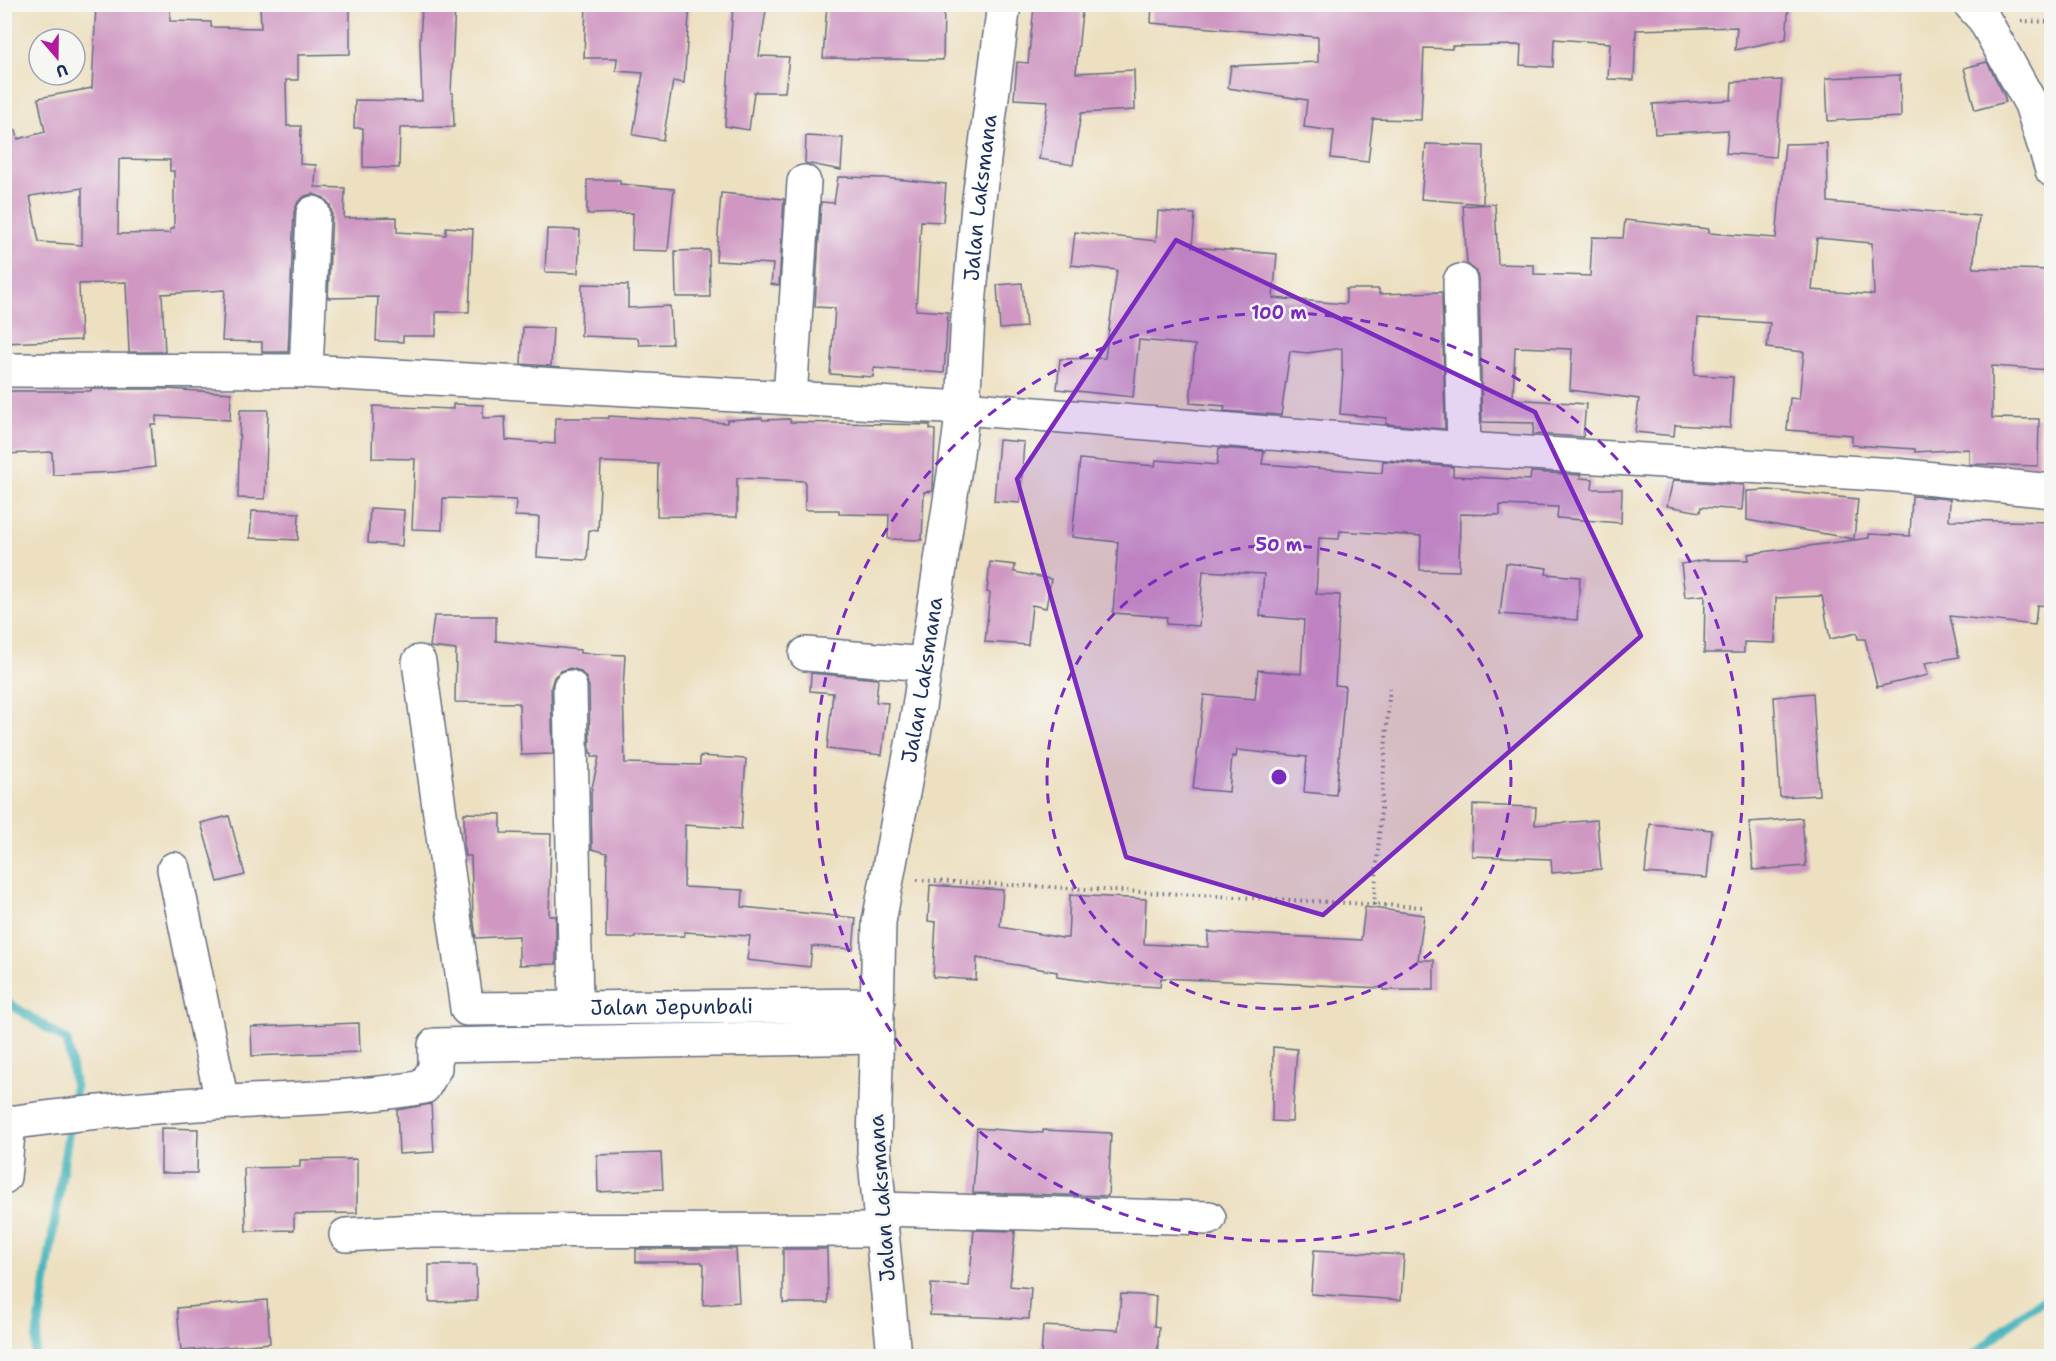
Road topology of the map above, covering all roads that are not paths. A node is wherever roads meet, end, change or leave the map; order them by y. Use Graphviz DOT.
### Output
graph roads {
  1 [pos="1004,4"];
  2 [pos="1970,4"];
  3 [pos="2052,170"];
  4 [pos="804,182"];
  5 [pos="313,213"];
  6 [pos="1460,281"];
  7 [pos="4,370"];
  8 [pos="306,371"];
  9 [pos="790,398"];
  10 [pos="963,408"];
  11 [pos="1464,449"];
  12 [pos="2052,491"];
  13 [pos="806,654"];
  14 [pos="419,662"];
  15 [pos="926,664"];
  16 [pos="570,687"];
  17 [pos="174,869"];
  18 [pos="878,1005"];
  19 [pos="576,1007"];
  20 [pos="877,1037"];
  21 [pos="222,1102"];
  22 [pos="7,1123"];
  23 [pos="4,1177"];
  24 [pos="1209,1218"];
  25 [pos="881,1220"];
  26 [pos="346,1235"];
  27 [pos="894,1356"];
  1 -- 10 [label="street, Jalan Laksmana"];
  2 -- 3 [label="street"];
  4 -- 9 [label="street"];
  5 -- 8 [label="street"];
  6 -- 11 [label="street"];
  7 -- 8 [label="street"];
  8 -- 9 [label="street"];
  9 -- 10 [label="street"];
  10 -- 11 [label="street"];
  10 -- 15 [label="street, Jalan Laksmana"];
  11 -- 12 [label="street"];
  13 -- 15 [label="street"];
  14 -- 19 [label="street, Jalan Jepunbali"];
  15 -- 18 [label="street, Jalan Laksmana"];
  16 -- 19 [label="street"];
  17 -- 21 [label="street"];
  18 -- 19 [label="street, Jalan Jepunbali"];
  18 -- 20 [label="street, Jalan Laksmana"];
  20 -- 21 [label="street"];
  20 -- 25 [label="street, Jalan Laksmana"];
  21 -- 22 [label="street"];
  22 -- 23 [label="street"];
  24 -- 25 [label="street"];
  25 -- 26 [label="street"];
  25 -- 27 [label="street, Jalan Laksmana"];
}
